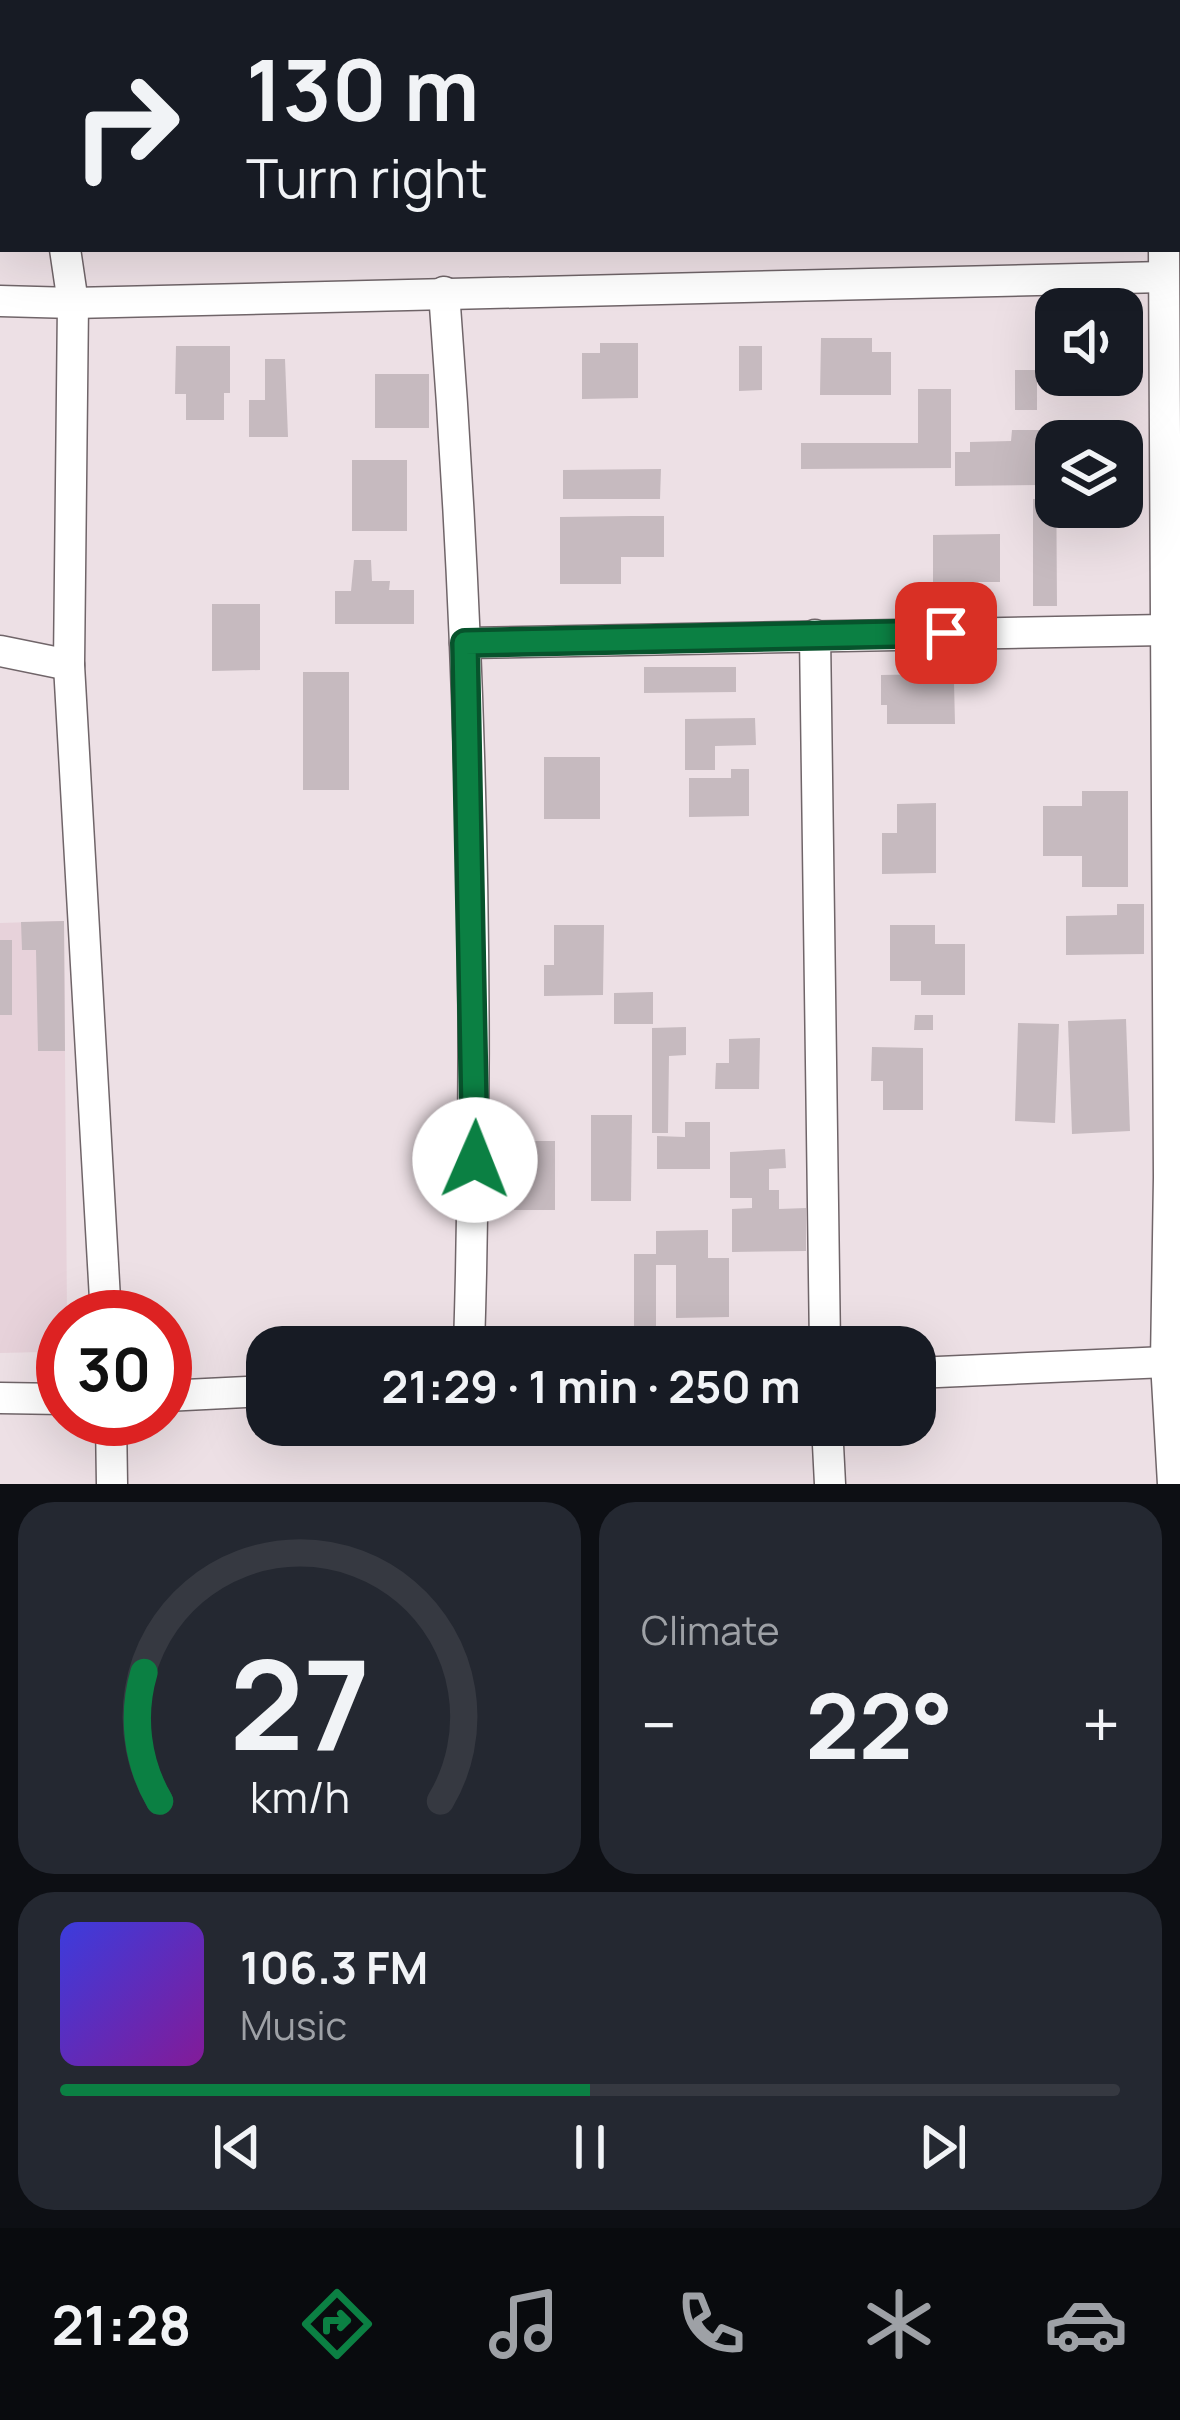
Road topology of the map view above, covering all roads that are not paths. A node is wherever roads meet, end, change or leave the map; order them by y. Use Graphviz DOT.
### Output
graph roads {
  1 [pos="65,252"];
  2 [pos="1164,263"];
  3 [pos="444,292"];
  4 [pos="0,301"];
  5 [pos="73,303"];
  6 [pos="1164,630"];
  7 [pos="815,635"];
  8 [pos="465,643"];
  9 [pos="0,651"];
  10 [pos="69,665"];
  11 [pos="1174,1175"];
  12 [pos="104,1290"];
  13 [pos="470,1326"];
  14 [pos="825,1326"];
  15 [pos="1166,1362"];
  16 [pos="936,1372"];
  17 [pos="246,1392"];
  18 [pos="192,1395"];
  19 [pos="0,1398"];
  20 [pos="36,1399"];
  21 [pos="111,1446"];
  22 [pos="828,1446"];
  23 [pos="112,1484"];
  24 [pos="830,1484"];
  25 [pos="1173,1484"];
  1 -- 5 [label="street"];
  2 -- 3 [label="street"];
  2 -- 6 [label="street"];
  3 -- 5 [label="street"];
  3 -- 8 [label="street"];
  4 -- 5 [label="street"];
  5 -- 10 [label="street"];
  6 -- 7 [label="street"];
  6 -- 11 [label="street"];
  7 -- 8 [label="street"];
  7 -- 14 [label="street"];
  8 -- 13 [label="street"];
  9 -- 10 [label="street"];
  10 -- 12 [label="street"];
  11 -- 15 [label="street"];
  15 -- 16 [label="street"];
  15 -- 25 [label="street"];
  17 -- 18 [label="street"];
  19 -- 20 [label="street"];
  21 -- 23 [label="street"];
  22 -- 24 [label="street"];
}
